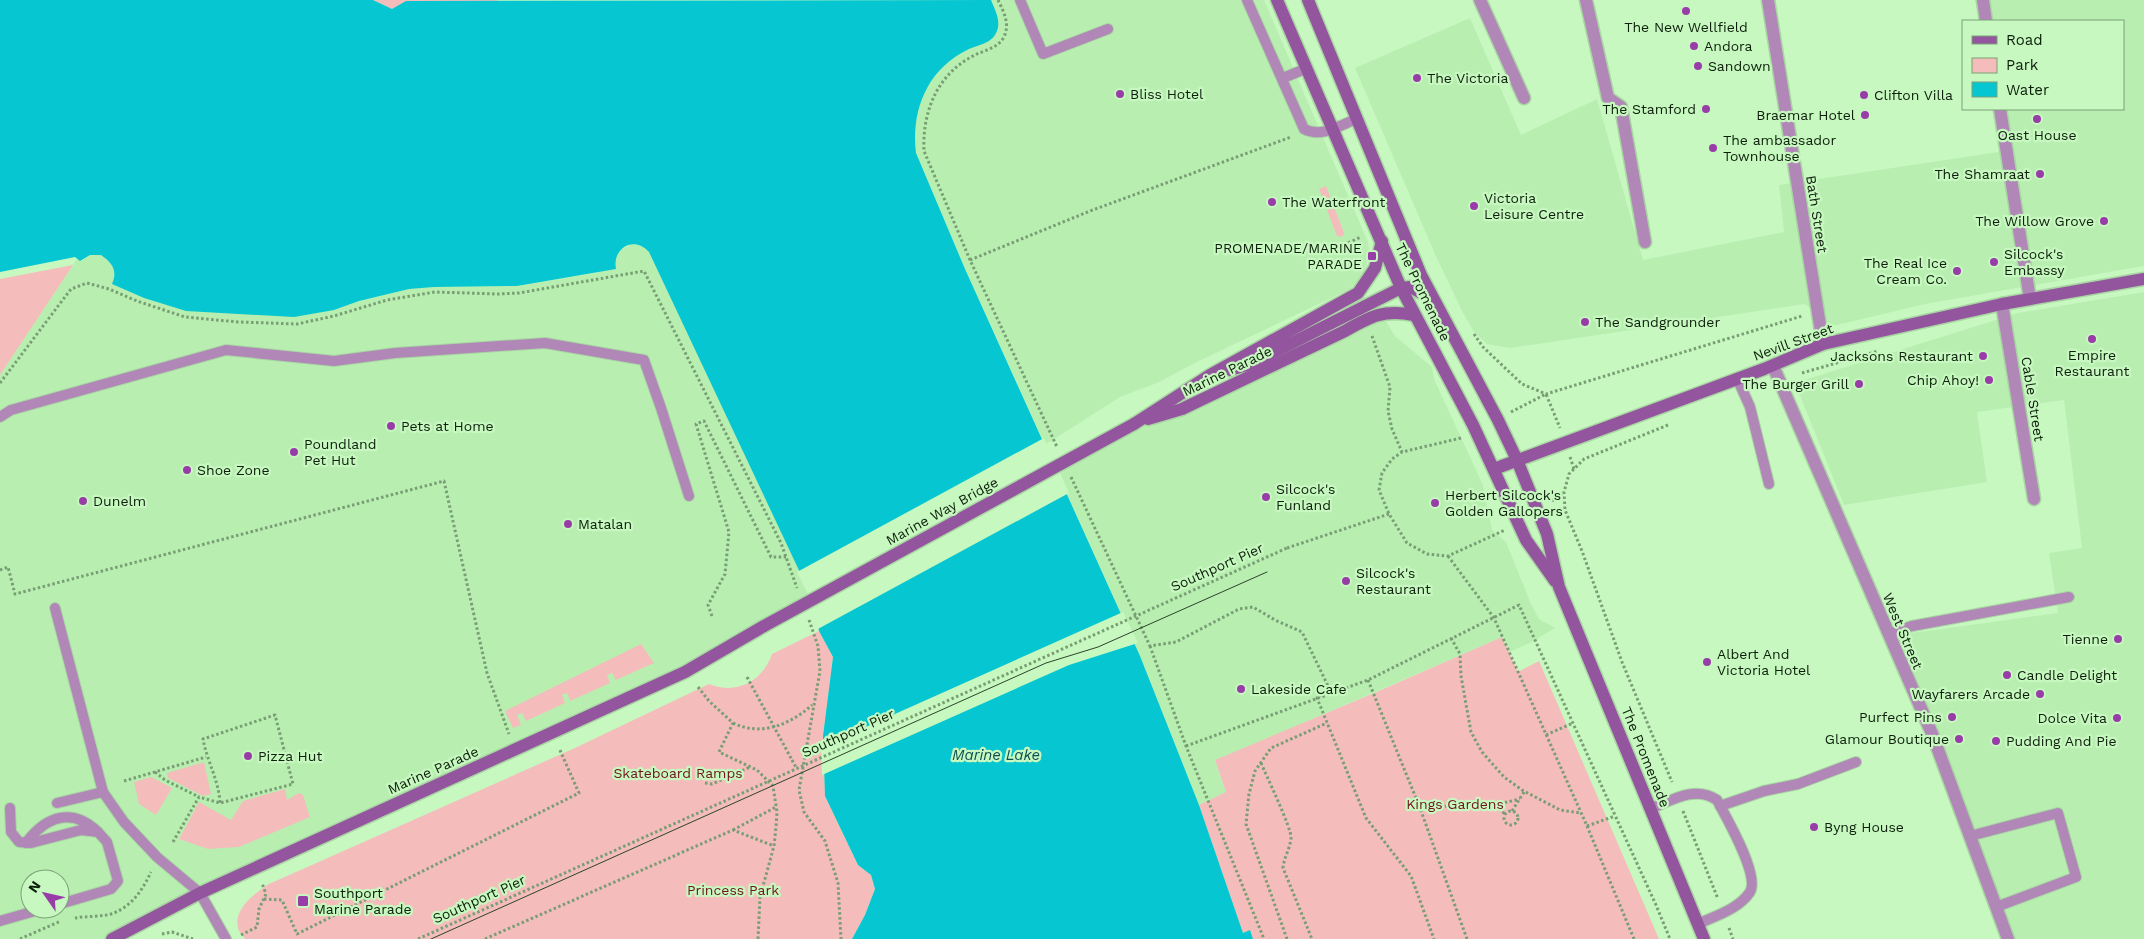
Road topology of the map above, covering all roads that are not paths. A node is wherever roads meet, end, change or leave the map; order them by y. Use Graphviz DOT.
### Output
graph roads {
  1 [pos="1020,0"];
  2 [pos="1247,0"];
  3 [pos="1308,0"];
  4 [pos="1480,0"];
  5 [pos="1586,0"];
  6 [pos="1768,0"];
  7 [pos="1983,0"];
  8 [pos="1280,1"];
  9 [pos="1986,20"];
  10 [pos="1108,29"];
  11 [pos="1305,68"];
  12 [pos="1283,78"];
  13 [pos="1524,98"];
  14 [pos="2000,110"];
  15 [pos="1356,119"];
  16 [pos="1332,130"];
  17 [pos="1382,241"];
  18 [pos="1645,242"];
  19 [pos="1421,275"];
  20 [pos="2144,279"];
  21 [pos="1401,288"];
  22 [pos="1420,291"];
  23 [pos="2030,298"];
  24 [pos="1433,299"];
  25 [pos="2002,304"];
  26 [pos="1414,315"];
  27 [pos="1824,344"];
  28 [pos="1773,366"];
  29 [pos="1210,374"];
  30 [pos="1737,378"];
  31 [pos="0,417"];
  32 [pos="1134,424"];
  33 [pos="1516,460"];
  34 [pos="1494,469"];
  35 [pos="1769,484"];
  36 [pos="689,496"];
  37 [pos="2034,499"];
  38 [pos="1559,587"];
  39 [pos="2069,597"];
  40 [pos="55,608"];
  41 [pos="764,626"];
  42 [pos="1888,634"];
  43 [pos="1856,762"];
  44 [pos="103,792"];
  45 [pos="57,803"];
  46 [pos="1720,806"];
  47 [pos="10,808"];
  48 [pos="1650,809"];
  49 [pos="98,832"];
  50 [pos="1970,836"];
  51 [pos="26,843"];
  52 [pos="200,893"];
  53 [pos="70,901"];
  54 [pos="1996,907"];
  55 [pos="20,915"];
  56 [pos="0,921"];
  57 [pos="1698,924"];
  58 [pos="112,939"];
  59 [pos="226,939"];
  60 [pos="1704,939"];
  61 [pos="2008,939"];
  1 -- 10 [label="lane"];
  2 -- 12 [label="lane"];
  3 -- 15 [label="street, The Promenade"];
  4 -- 13 [label="street"];
  5 -- 18 [label="street"];
  6 -- 27 [label="street, Bath Street"];
  7 -- 9 [label="street"];
  8 -- 11 [label="street, The Promenade"];
  11 -- 12 [label="lane"];
  11 -- 16 [label="street, The Promenade"];
  12 -- 16 [label="lane"];
  14 -- 23 [label="street"];
  15 -- 16 [label="lane"];
  15 -- 19 [label="street, The Promenade"];
  16 -- 17 [label="street, The Promenade"];
  17 -- 21 [label="street, The Promenade"];
  17 -- 29 [label="street, Marine Parade"];
  19 -- 22 [label="street"];
  19 -- 24 [label="street, The Promenade"];
  20 -- 23 [label="street, Nevill Street"];
  21 -- 22 [label="street"];
  21 -- 26 [label="street, The Promenade"];
  21 -- 29 [label="street, Marine Parade"];
  22 -- 24 [label="street"];
  22 -- 26 [label="street"];
  23 -- 25 [label="street, Nevill Street"];
  24 -- 33 [label="street, The Promenade"];
  25 -- 27 [label="street, Nevill Street"];
  25 -- 37 [label="street, Cable Street"];
  26 -- 32 [label="street, Marine Parade"];
  26 -- 34 [label="street, The Promenade"];
  27 -- 28 [label="street, Nevill Street"];
  28 -- 30 [label="street, Nevill Street"];
  28 -- 42 [label="street, West Street"];
  29 -- 32 [label="street, Marine Parade"];
  30 -- 33 [label="street, Nevill Street"];
  30 -- 35 [label="lane"];
  31 -- 36 [label="lane"];
  32 -- 41 [label="street, Marine Way Bridge, bridge"];
  33 -- 34 [label="street, Nevill Street"];
  33 -- 38 [label="street, The Promenade"];
  34 -- 38 [label="street, The Promenade"];
  38 -- 48 [label="street, The Promenade"];
  39 -- 42 [label="lane"];
  40 -- 44 [label="lane"];
  41 -- 52 [label="street, Marine Parade"];
  42 -- 50 [label="street, West Street"];
  43 -- 46 [label="lane"];
  44 -- 45 [label="lane"];
  44 -- 52 [label="lane"];
  46 -- 48 [label="lane"];
  46 -- 57 [label="lane"];
  47 -- 51 [label="lane"];
  48 -- 57 [label="street, The Promenade"];
  49 -- 51 [label="lane"];
  49 -- 51 [label="lane"];
  49 -- 53 [label="lane"];
  50 -- 54 [label="street, West Street"];
  50 -- 54 [label="lane"];
  52 -- 58 [label="street, Marine Parade"];
  52 -- 59 [label="lane"];
  54 -- 61 [label="street, West Street"];
  55 -- 56 [label="lane"];
  57 -- 60 [label="street, The Promenade"];
}
